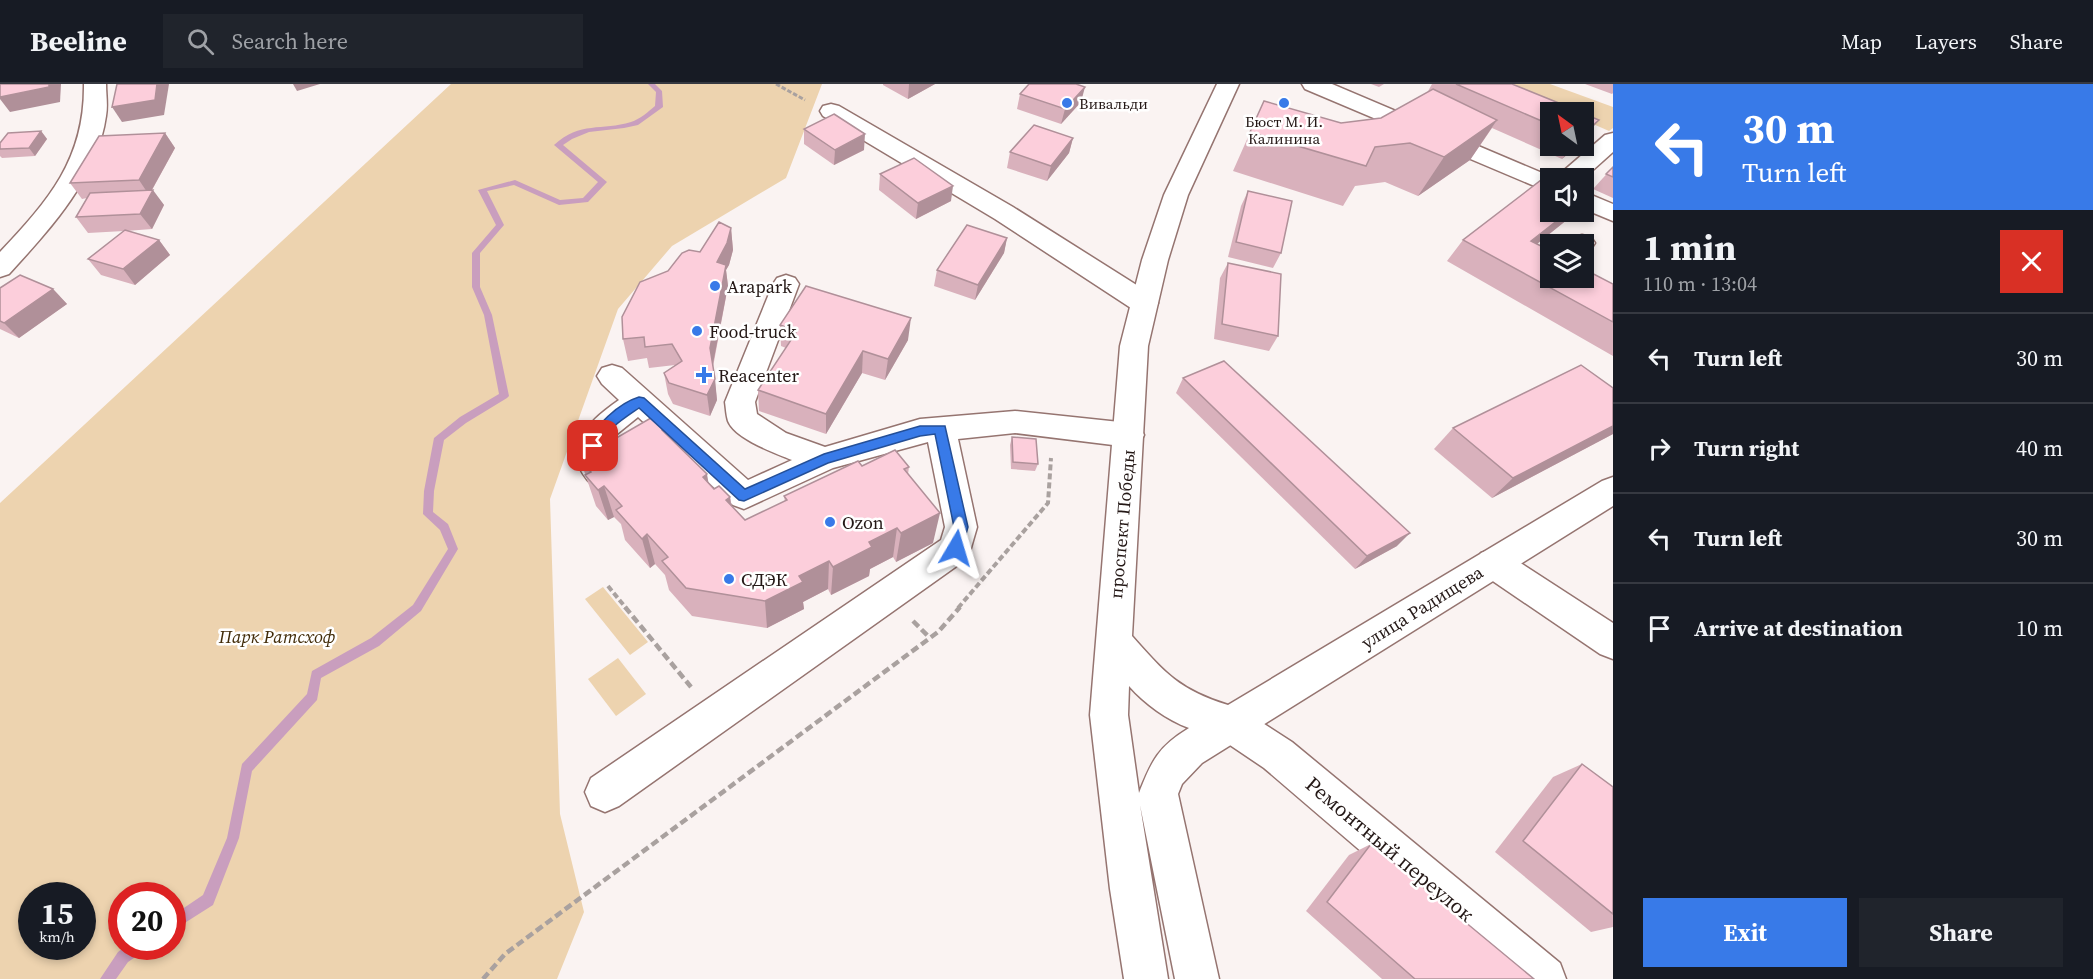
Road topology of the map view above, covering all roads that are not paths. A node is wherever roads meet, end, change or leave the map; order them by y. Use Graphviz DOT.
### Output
graph roads {
  1 [pos="94,84"];
  2 [pos="1228,84"];
  3 [pos="1313,84"];
  4 [pos="831,111"];
  5 [pos="1613,140"];
  6 [pos="1581,168"];
  7 [pos="1540,181"];
  8 [pos="1594,204"];
  9 [pos="1613,213"];
  10 [pos="0,268"];
  11 [pos="786,284"];
  12 [pos="1144,303"];
  13 [pos="612,376"];
  14 [pos="639,401"];
  15 [pos="941,429"];
  16 [pos="1129,435"];
  17 [pos="824,459"];
  18 [pos="608,480"];
  19 [pos="1613,490"];
  20 [pos="1493,563"];
  21 [pos="1113,641"];
  22 [pos="1613,643"];
  23 [pos="1231,724"];
  24 [pos="605,792"];
  25 [pos="1146,979"];
  26 [pos="1197,979"];
  27 [pos="1544,979"];
  1 -- 10 [label="main road"];
  2 -- 12 [label="main road, проспект Победы"];
  3 -- 7 [label="main road"];
  4 -- 12 [label="main road"];
  5 -- 6 [label="main road"];
  8 -- 9 [label="main road"];
  11 -- 17 [label="main road"];
  12 -- 16 [label="main road, проспект Победы"];
  13 -- 14 [label="main road"];
  14 -- 17 [label="main road"];
  14 -- 18 [label="main road"];
  15 -- 16 [label="main road"];
  15 -- 17 [label="main road"];
  15 -- 24 [label="main road"];
  16 -- 21 [label="main road, проспект Победы"];
  19 -- 20 [label="main road, улица Радищева"];
  20 -- 22 [label="main road"];
  20 -- 23 [label="main road, улица Радищева"];
  21 -- 23 [label="main road"];
  21 -- 25 [label="main road, проспект Победы"];
  23 -- 26 [label="main road, улица Радищева"];
  23 -- 27 [label="main road, Ремонтный переулок"];
}
